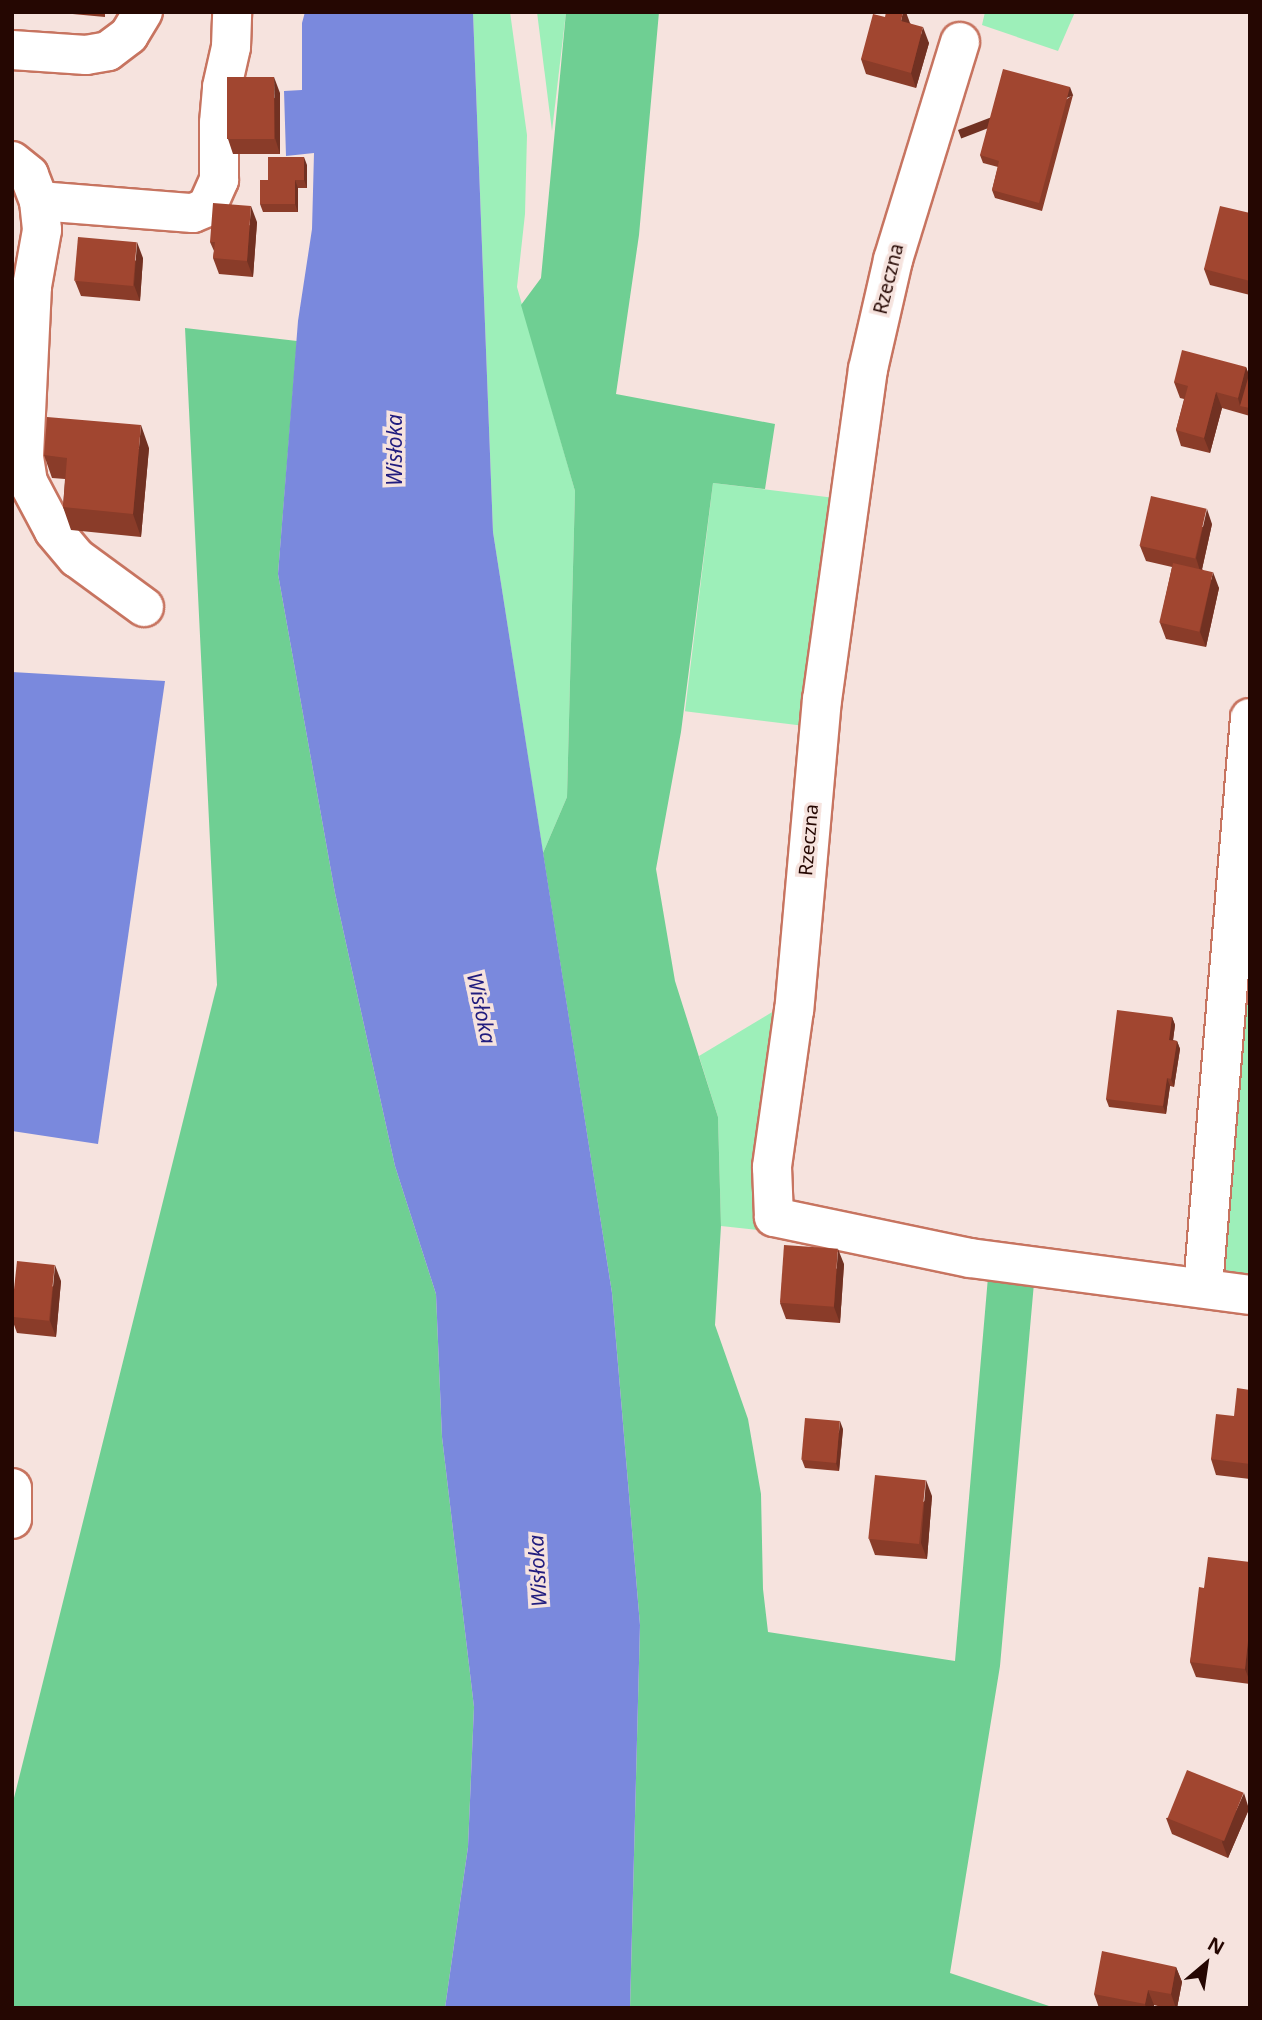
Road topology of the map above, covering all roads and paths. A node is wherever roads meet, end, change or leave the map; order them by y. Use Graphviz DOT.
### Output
graph roads {
  1 [pos="142,12"];
  2 [pos="232,12"];
  3 [pos="960,42"];
  4 [pos="12,50"];
  5 [pos="12,161"];
  6 [pos="39,201"];
  7 [pos="22,298"];
  8 [pos="144,607"];
  9 [pos="1250,718"];
  10 [pos="1203,1287"];
  11 [pos="1250,1295"];
  12 [pos="12,1488"];
  13 [pos="12,1519"];
  1 -- 4 [label="street"];
  2 -- 6 [label="street"];
  3 -- 10 [label="street, Rzeczna"];
  5 -- 6 [label="street"];
  6 -- 7 [label="street"];
  7 -- 8 [label="street"];
  9 -- 10 [label="street"];
  10 -- 11 [label="street, Rzeczna"];
  12 -- 13 [label="street"];
}
